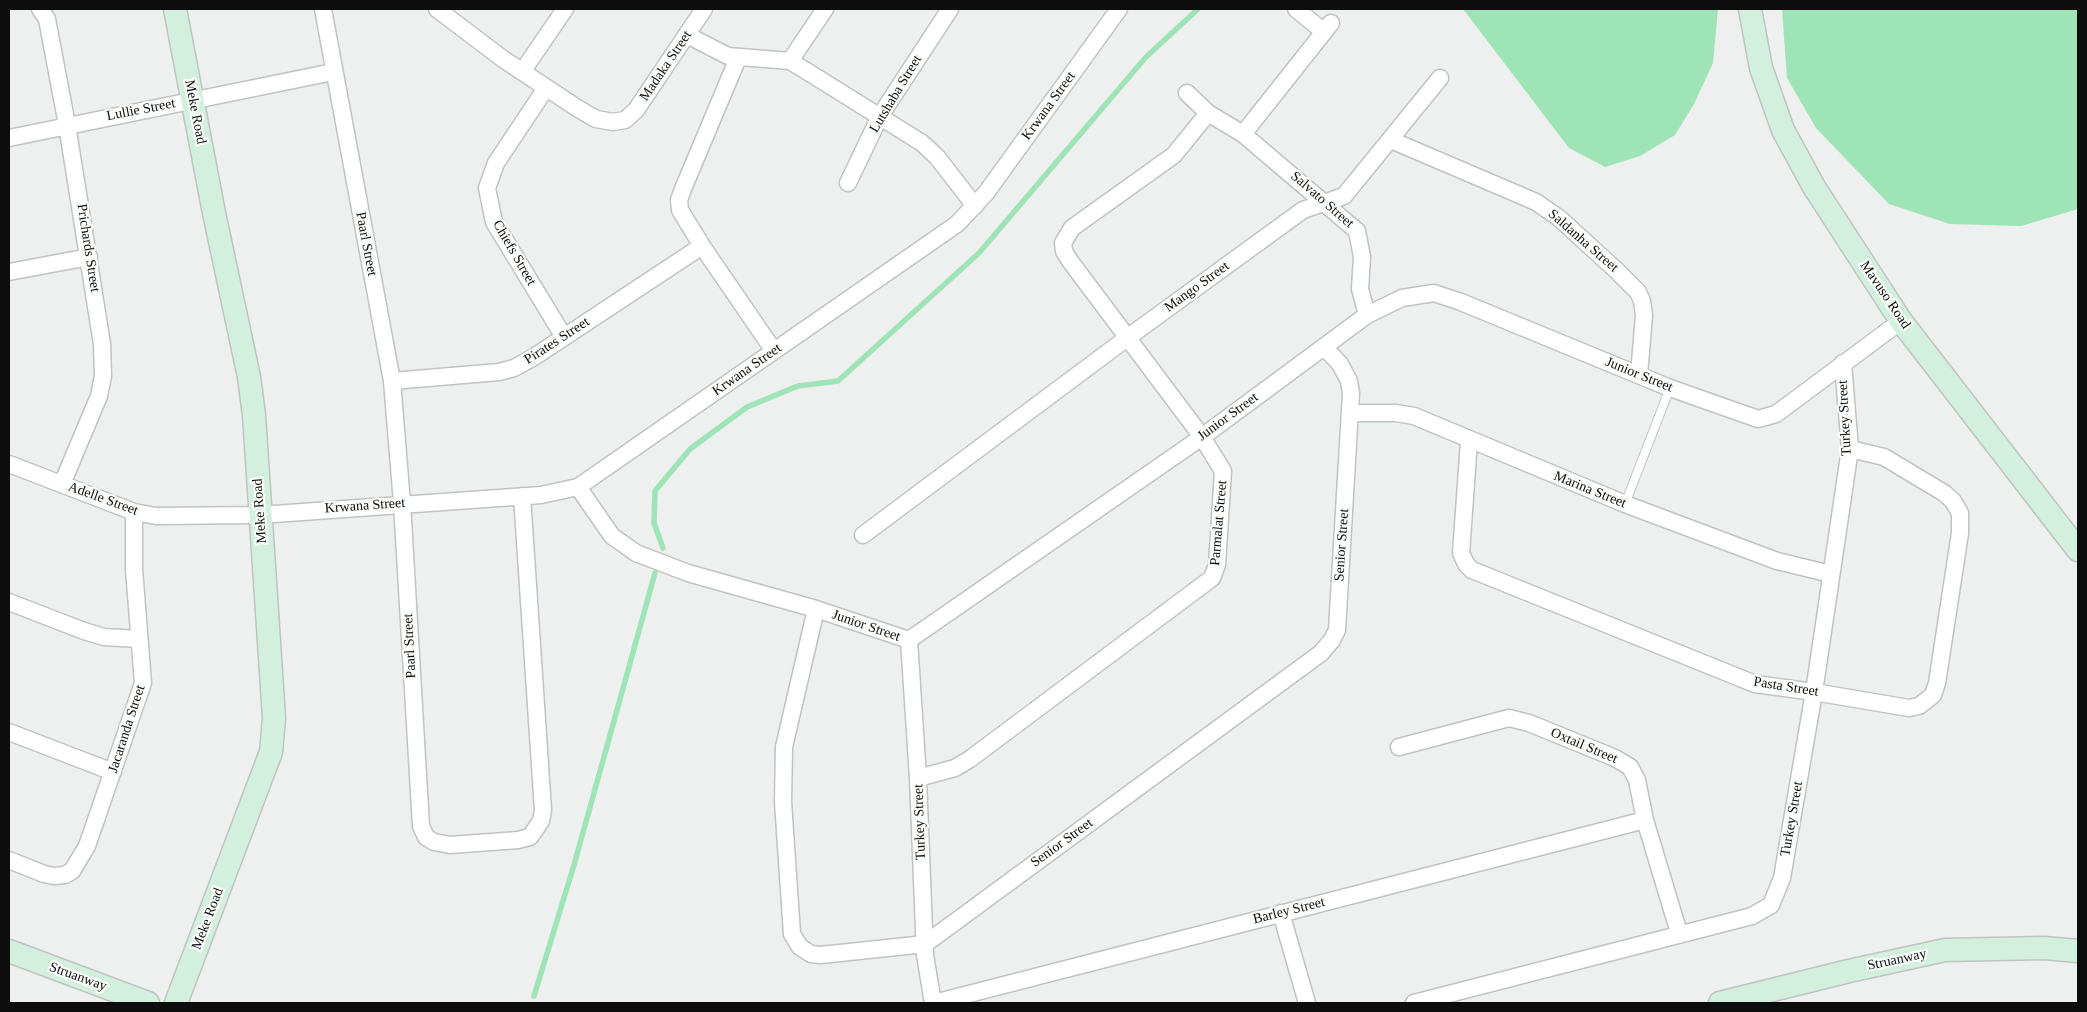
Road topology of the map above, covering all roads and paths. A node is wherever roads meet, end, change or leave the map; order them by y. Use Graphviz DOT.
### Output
graph roads {
  1 [pos="40,9"];
  2 [pos="175,9"];
  3 [pos="323,9"];
  4 [pos="437,9"];
  5 [pos="565,9"];
  6 [pos="704,9"];
  7 [pos="825,9"];
  8 [pos="950,9"];
  9 [pos="1296,9"];
  10 [pos="1750,9"];
  11 [pos="1117,10"];
  12 [pos="687,35"];
  13 [pos="738,58"];
  14 [pos="790,62"];
  15 [pos="333,72"];
  16 [pos="522,72"];
  17 [pos="1440,78"];
  18 [pos="546,88"];
  19 [pos="1188,93"];
  20 [pos="193,99"];
  21 [pos="1208,113"];
  22 [pos="880,116"];
  23 [pos="67,125"];
  24 [pos="1243,134"];
  25 [pos="9,138"];
  26 [pos="1391,140"];
  27 [pos="848,183"];
  28 [pos="1327,203"];
  29 [pos="975,206"];
  30 [pos="702,246"];
  31 [pos="89,257"];
  32 [pos="9,272"];
  33 [pos="1367,315"];
  34 [pos="1901,321"];
  35 [pos="564,337"];
  36 [pos="1127,338"];
  37 [pos="1324,348"];
  38 [pos="774,351"];
  39 [pos="1843,363"];
  40 [pos="1639,375"];
  41 [pos="392,381"];
  42 [pos="1670,388"];
  43 [pos="1351,412"];
  44 [pos="1202,437"];
  45 [pos="1470,441"];
  46 [pos="1850,449"];
  47 [pos="9,464"];
  48 [pos="62,484"];
  49 [pos="578,487"];
  50 [pos="522,496"];
  51 [pos="402,503"];
  52 [pos="1625,504"];
  53 [pos="134,512"];
  54 [pos="260,515"];
  55 [pos="862,535"];
  56 [pos="2078,550"];
  57 [pos="1830,574"];
  58 [pos="9,602"];
  59 [pos="816,609"];
  60 [pos="139,638"];
  61 [pos="909,640"];
  62 [pos="1814,692"];
  63 [pos="9,732"];
  64 [pos="1399,747"];
  65 [pos="113,772"];
  66 [pos="918,778"];
  67 [pos="1645,820"];
  68 [pos="9,860"];
  69 [pos="1281,913"];
  70 [pos="1679,933"];
  71 [pos="925,944"];
  72 [pos="9,951"];
  73 [pos="2078,951"];
  74 [pos="148,1003"];
  75 [pos="176,1003"];
  76 [pos="933,1003"];
  77 [pos="1307,1003"];
  78 [pos="1414,1003"];
  79 [pos="1720,1003"];
  1 -- 23 [label="street, Prichards Street"];
  2 -- 20 [label="street, Meke Road"];
  3 -- 15 [label="street, Paarl Street"];
  4 -- 16 [label="street"];
  5 -- 16 [label="street"];
  6 -- 12 [label="street, Madaka Street"];
  7 -- 14 [label="street"];
  8 -- 22 [label="street, Lutshaba Street"];
  9 -- 24 [label="street"];
  10 -- 34 [label="street, Mavuso Road"];
  11 -- 29 [label="street, Krwana Street"];
  12 -- 13 [label="street"];
  12 -- 18 [label="street, Madaka Street"];
  13 -- 14 [label="street"];
  13 -- 30 [label="street"];
  14 -- 22 [label="street"];
  15 -- 20 [label="street, Lullie Street"];
  15 -- 41 [label="street, Paarl Street"];
  16 -- 18 [label="street"];
  17 -- 26 [label="street, Mango Street"];
  18 -- 35 [label="street, Chiefs Street"];
  19 -- 21 [label="street, Salvato Street"];
  20 -- 23 [label="street, Lullie Street"];
  20 -- 54 [label="street, Meke Road"];
  21 -- 24 [label="street, Salvato Street"];
  21 -- 36 [label="street, Parmalat Street"];
  22 -- 27 [label="street, Lutshaba Street"];
  22 -- 29 [label="street"];
  23 -- 25 [label="street, Lullie Street"];
  23 -- 31 [label="street, Prichards Street"];
  24 -- 28 [label="street, Salvato Street"];
  26 -- 28 [label="street, Mango Street"];
  26 -- 40 [label="street, Saldanha Street"];
  28 -- 33 [label="street, Salvato Street"];
  28 -- 36 [label="street, Mango Street"];
  29 -- 38 [label="street, Krwana Street"];
  30 -- 35 [label="street, Pirates Street"];
  30 -- 38 [label="street"];
  31 -- 32 [label="street"];
  31 -- 48 [label="street, Prichards Street"];
  33 -- 37 [label="street, Junior Street"];
  33 -- 40 [label="street, Junior Street"];
  34 -- 39 [label="street, Junior Street"];
  34 -- 56 [label="street, Mavuso Road"];
  35 -- 41 [label="street, Pirates Street"];
  36 -- 44 [label="street, Parmalat Street"];
  36 -- 55 [label="street, Mango Street"];
  37 -- 43 [label="street, Senior Street"];
  37 -- 44 [label="street, Junior Street"];
  38 -- 49 [label="street, Krwana Street"];
  39 -- 42 [label="street, Junior Street"];
  39 -- 46 [label="street, Turkey Street"];
  40 -- 42 [label="street, Junior Street"];
  41 -- 51 [label="street, Paarl Street"];
  42 -- 52 [label="lane"];
  43 -- 45 [label="street, Marina Street"];
  43 -- 71 [label="street, Senior Street"];
  44 -- 61 [label="street, Junior Street"];
  44 -- 66 [label="street, Parmalat Street"];
  45 -- 52 [label="street, Marina Street"];
  45 -- 62 [label="street, Pasta Street"];
  46 -- 57 [label="street, Turkey Street"];
  46 -- 62 [label="street, Pasta Street"];
  47 -- 48 [label="street, Adelle Street"];
  48 -- 53 [label="street, Adelle Street"];
  49 -- 50 [label="street, Krwana Street"];
  49 -- 59 [label="street, Junior Street"];
  50 -- 51 [label="street, Krwana Street"];
  50 -- 51 [label="street, Paarl Street"];
  51 -- 54 [label="street, Krwana Street"];
  52 -- 57 [label="street, Marina Street"];
  53 -- 54 [label="street, Adelle Street"];
  53 -- 60 [label="street, Jacaranda Street"];
  54 -- 75 [label="street, Meke Road"];
  57 -- 62 [label="street, Turkey Street"];
  58 -- 60 [label="street"];
  59 -- 61 [label="street, Junior Street"];
  59 -- 71 [label="street"];
  60 -- 65 [label="street, Jacaranda Street"];
  61 -- 66 [label="street, Turkey Street"];
  62 -- 70 [label="street, Turkey Street"];
  63 -- 65 [label="street"];
  64 -- 67 [label="street, Oxtail Street"];
  65 -- 68 [label="street, Jacaranda Street"];
  66 -- 71 [label="street, Turkey Street"];
  67 -- 69 [label="street, Barley Street"];
  67 -- 70 [label="street, Oxtail Street"];
  69 -- 76 [label="street, Barley Street"];
  69 -- 77 [label="street"];
  70 -- 78 [label="street, Turkey Street"];
  71 -- 76 [label="street, Turkey Street"];
  72 -- 74 [label="street, Struanway"];
  73 -- 79 [label="street, Struanway"];
}
